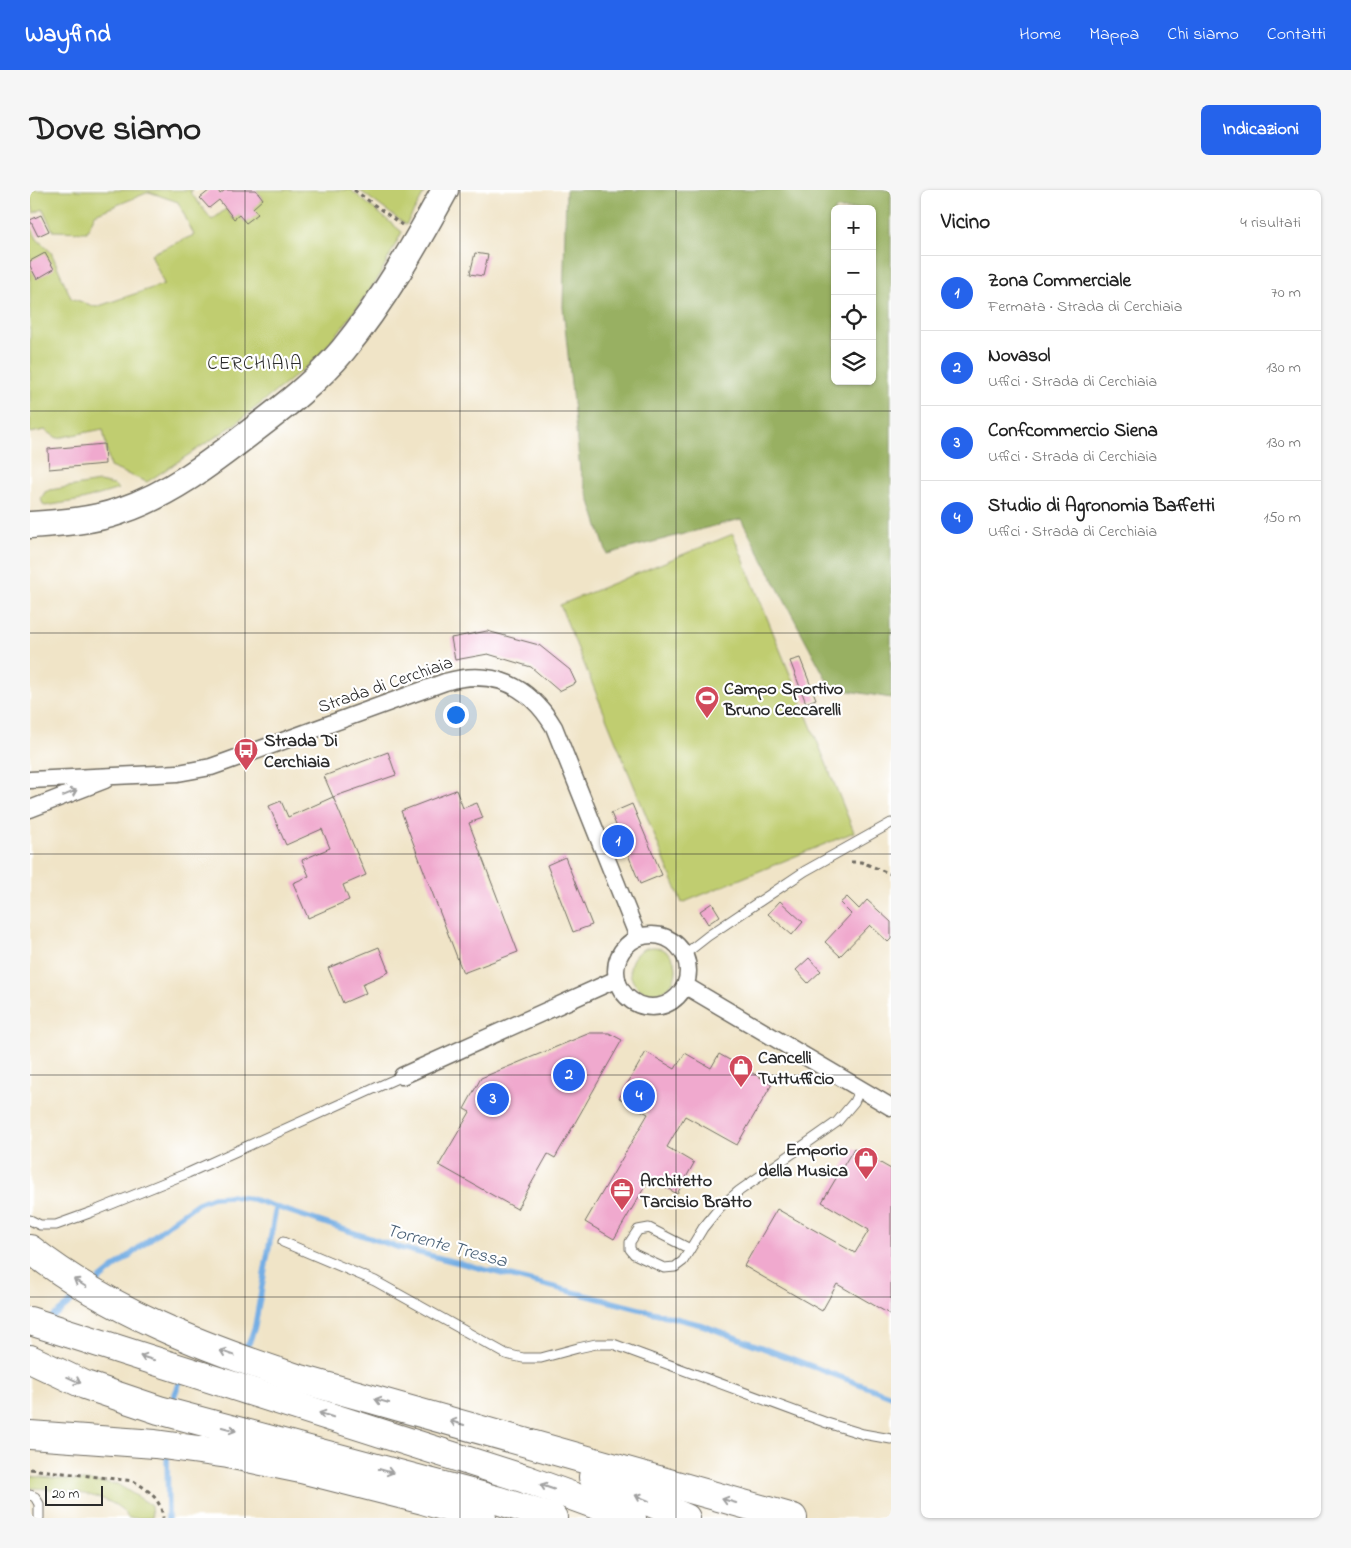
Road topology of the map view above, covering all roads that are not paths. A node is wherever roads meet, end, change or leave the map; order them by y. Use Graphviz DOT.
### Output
graph roads {
  1 [pos="443,192"];
  2 [pos="30,525"];
  3 [pos="110,778"];
  4 [pos="30,780"];
  5 [pos="30,809"];
  6 [pos="891,823"];
  7 [pos="638,937"];
  8 [pos="685,954"];
  9 [pos="617,980"];
  10 [pos="686,986"];
  11 [pos="402,1076"];
  12 [pos="860,1089"];
  13 [pos="891,1107"];
  14 [pos="30,1220"];
  15 [pos="284,1242"];
  16 [pos="30,1249"];
  17 [pos="690,1249"];
  18 [pos="30,1321"];
  19 [pos="30,1359"];
  20 [pos="486,1431"];
  21 [pos="30,1435"];
  22 [pos="891,1439"];
  23 [pos="30,1444"];
  24 [pos="227,1459"];
  25 [pos="30,1495"];
  26 [pos="491,1509"];
  27 [pos="39,1518"];
  28 [pos="417,1518"];
  29 [pos="553,1518"];
  30 [pos="632,1518"];
  31 [pos="686,1518"];
  32 [pos="793,1518"];
  1 -- 2 [label="main road"];
  3 -- 4 [label="street, Strada di Cerchiaia"];
  5 -- 3 [label="street, Strada di Cerchiaia, one-way"];
  3 -- 7 [label="street, Strada di Cerchiaia"];
  6 -- 8 [label="lane"];
  7 -- 8 [label="street"];
  7 -- 9 [label="street"];
  8 -- 10 [label="street"];
  9 -- 10 [label="street"];
  9 -- 11 [label="street"];
  10 -- 12 [label="street"];
  11 -- 14 [label="lane"];
  12 -- 13 [label="street"];
  12 -- 17 [label="lane"];
  15 -- 22 [label="lane"];
  20 -- 16 [label="highway, one-way"];
  17 -- 17 [label="lane"];
  30 -- 18 [label="highway, one-way"];
  19 -- 26 [label="highway, one-way"];
  31 -- 20 [label="highway, one-way"];
  32 -- 20 [label="highway, one-way"];
  21 -- 24 [label="highway"];
  23 -- 24 [label="highway"];
  24 -- 26 [label="highway"];
  24 -- 28 [label="highway"];
  25 -- 27 [label="lane"];
  26 -- 29 [label="highway"];
}
